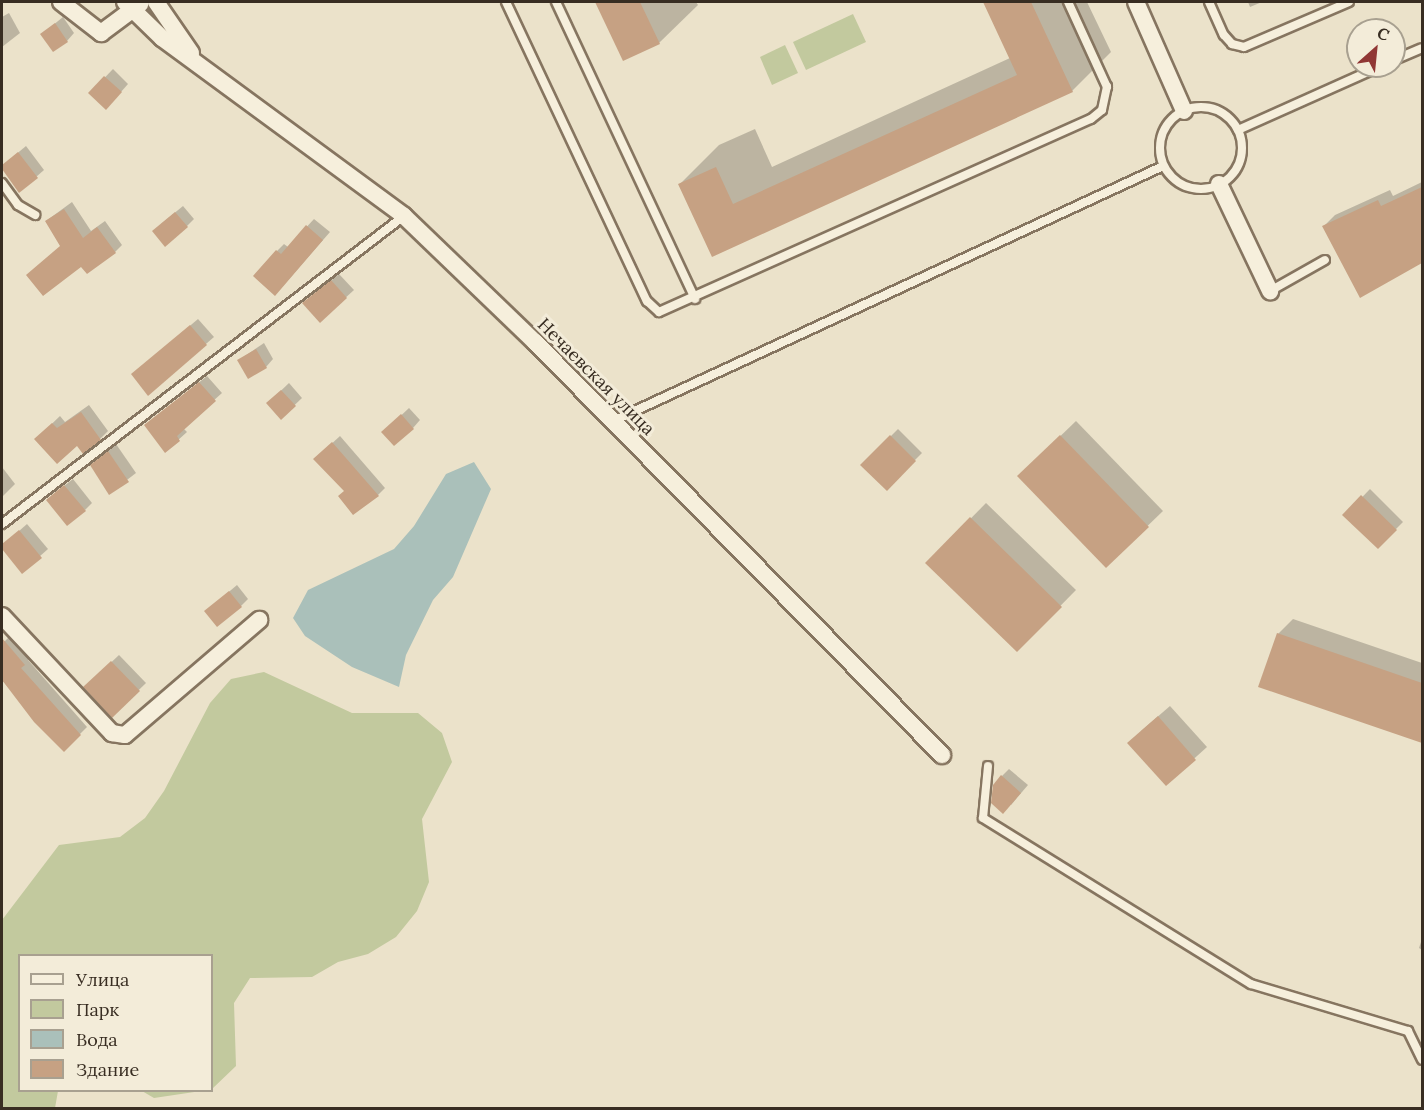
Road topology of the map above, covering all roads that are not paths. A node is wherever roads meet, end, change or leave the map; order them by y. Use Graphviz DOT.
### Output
graph roads {
  1 [pos="61,2"];
  2 [pos="506,2"];
  3 [pos="556,2"];
  4 [pos="1068,2"];
  5 [pos="1136,2"];
  6 [pos="1209,2"];
  7 [pos="1349,2"];
  8 [pos="138,4"];
  9 [pos="1422,48"];
  10 [pos="1406,55"];
  11 [pos="195,59"];
  12 [pos="1354,78"];
  13 [pos="1184,111"];
  14 [pos="1238,130"];
  15 [pos="1163,166"];
  16 [pos="2,183"];
  17 [pos="1220,184"];
  18 [pos="34,215"];
  19 [pos="404,216"];
  20 [pos="1325,260"];
  21 [pos="1270,291"];
  22 [pos="695,299"];
  23 [pos="613,421"];
  24 [pos="2,524"];
  25 [pos="2,616"];
  26 [pos="258,620"];
  27 [pos="942,755"];
  28 [pos="988,766"];
  29 [pos="1422,1060"];
  1 -- 8 [label="street"];
  2 -- 22 [label="lane"];
  3 -- 22 [label="lane"];
  4 -- 22 [label="lane"];
  5 -- 13 [label="street"];
  6 -- 7 [label="lane"];
  8 -- 11 [label="street, Нечаевская улица"];
  8 -- 11 [label="street, Нечаевская улица"];
  9 -- 10 [label="lane"];
  11 -- 19 [label="street, Нечаевская улица"];
  12 -- 14 [label="lane"];
  13 -- 14 [label="lane"];
  13 -- 15 [label="lane"];
  14 -- 17 [label="lane"];
  15 -- 17 [label="lane"];
  15 -- 23 [label="lane"];
  16 -- 18 [label="lane"];
  17 -- 21 [label="street"];
  19 -- 23 [label="street, Нечаевская улица"];
  19 -- 24 [label="lane"];
  20 -- 21 [label="lane"];
  23 -- 27 [label="street, Нечаевская улица"];
  25 -- 26 [label="street"];
  28 -- 29 [label="lane"];
}
